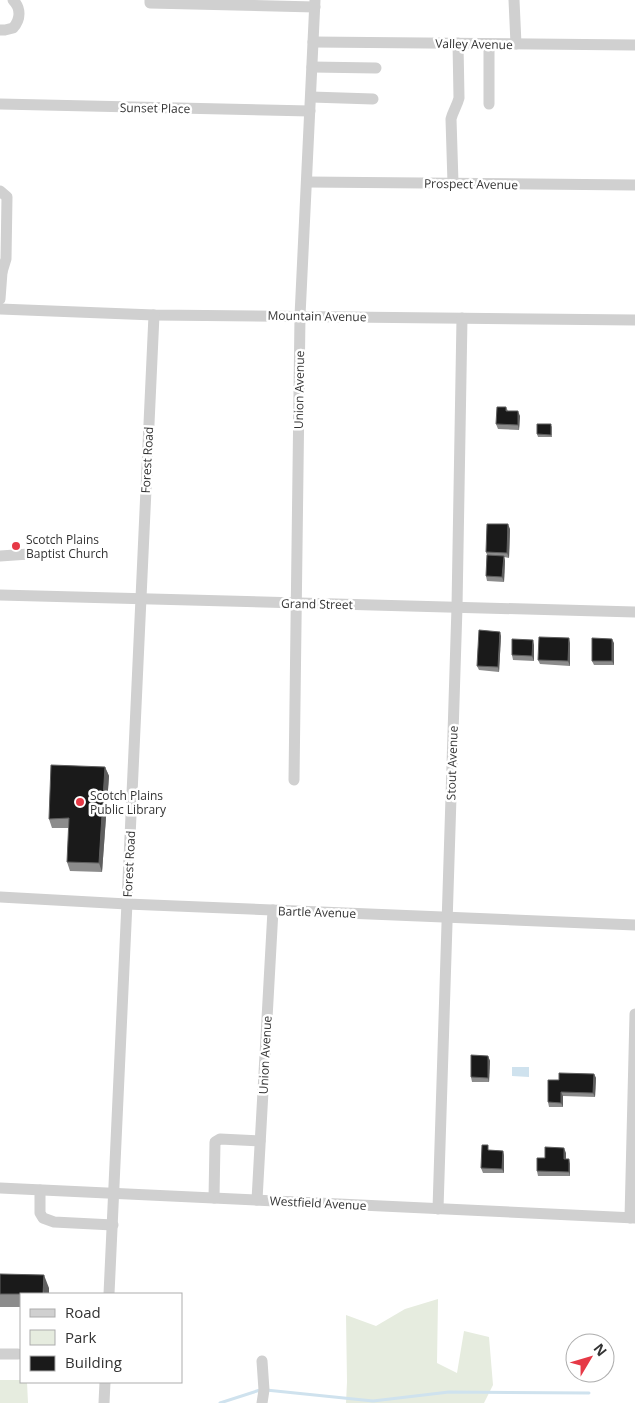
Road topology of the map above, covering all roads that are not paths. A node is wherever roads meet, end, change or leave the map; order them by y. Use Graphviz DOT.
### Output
graph roads {
  1 [pos="13,0"];
  2 [pos="150,0"];
  3 [pos="514,0"];
  4 [pos="315,4"];
  5 [pos="0,30"];
  6 [pos="313,42"];
  7 [pos="458,43"];
  8 [pos="489,44"];
  9 [pos="516,44"];
  10 [pos="635,46"];
  11 [pos="312,67"];
  12 [pos="376,68"];
  13 [pos="311,97"];
  14 [pos="373,99"];
  15 [pos="0,104"];
  16 [pos="489,104"];
  17 [pos="310,111"];
  18 [pos="307,182"];
  19 [pos="453,183"];
  20 [pos="635,186"];
  21 [pos="0,191"];
  22 [pos="1,272"];
  23 [pos="0,299"];
  24 [pos="0,309"];
  25 [pos="154,314"];
  26 [pos="300,316"];
  27 [pos="462,318"];
  28 [pos="635,320"];
  29 [pos="29,554"];
  30 [pos="0,556"];
  31 [pos="0,595"];
  32 [pos="141,599"];
  33 [pos="296,603"];
  34 [pos="457,607"];
  35 [pos="635,612"];
  36 [pos="294,780"];
  37 [pos="0,896"];
  38 [pos="127,904"];
  39 [pos="273,910"];
  40 [pos="447,917"];
  41 [pos="635,925"];
  42 [pos="635,1014"];
  43 [pos="260,1141"];
  44 [pos="0,1188"];
  45 [pos="40,1190"];
  46 [pos="114,1193"];
  47 [pos="214,1198"];
  48 [pos="257,1200"];
  49 [pos="438,1209"];
  50 [pos="633,1218"];
  51 [pos="113,1225"];
  52 [pos="110,1293"];
  53 [pos="0,1354"];
  54 [pos="18,1354"];
  55 [pos="262,1361"];
  56 [pos="105,1383"];
  57 [pos="104,1403"];
  58 [pos="262,1403"];
  1 -- 5 [label="street"];
  2 -- 4 [label="street"];
  3 -- 9 [label="street"];
  4 -- 6 [label="street, Union Avenue"];
  6 -- 7 [label="street, Valley Avenue"];
  6 -- 11 [label="street, Union Avenue"];
  7 -- 8 [label="street, Valley Avenue"];
  7 -- 19 [label="street"];
  8 -- 9 [label="street, Valley Avenue"];
  8 -- 16 [label="street"];
  9 -- 10 [label="street, Valley Avenue"];
  11 -- 12 [label="street"];
  11 -- 13 [label="street, Union Avenue"];
  13 -- 14 [label="street"];
  13 -- 17 [label="street, Union Avenue"];
  15 -- 17 [label="street, Sunset Place"];
  17 -- 18 [label="street, Union Avenue"];
  18 -- 19 [label="street, Prospect Avenue"];
  18 -- 26 [label="street, Union Avenue"];
  19 -- 20 [label="street, Prospect Avenue"];
  21 -- 22 [label="street"];
  22 -- 23 [label="street"];
  24 -- 25 [label="street, Mountain Avenue"];
  25 -- 26 [label="street, Mountain Avenue"];
  25 -- 32 [label="street, Forest Road"];
  26 -- 27 [label="street, Mountain Avenue"];
  26 -- 33 [label="street, Union Avenue"];
  27 -- 28 [label="street, Mountain Avenue"];
  27 -- 34 [label="street, Stout Avenue"];
  29 -- 30 [label="street"];
  31 -- 32 [label="street, Grand Street"];
  32 -- 33 [label="street, Grand Street"];
  32 -- 38 [label="street, Forest Road"];
  33 -- 34 [label="street, Grand Street"];
  33 -- 36 [label="street, Union Avenue"];
  34 -- 35 [label="street, Grand Street"];
  34 -- 40 [label="street, Stout Avenue"];
  37 -- 38 [label="street, Bartle Avenue"];
  38 -- 39 [label="street, Bartle Avenue"];
  38 -- 46 [label="street, Forest Road"];
  39 -- 40 [label="street, Bartle Avenue"];
  39 -- 43 [label="street, Union Avenue"];
  40 -- 41 [label="street, Bartle Avenue"];
  40 -- 49 [label="street, Stout Avenue"];
  42 -- 50 [label="street"];
  43 -- 47 [label="street"];
  43 -- 48 [label="street, Union Avenue"];
  44 -- 45 [label="street, Westfield Avenue"];
  45 -- 46 [label="street, Westfield Avenue"];
  45 -- 51 [label="street"];
  46 -- 47 [label="street, Westfield Avenue"];
  46 -- 51 [label="street, Forest Road"];
  47 -- 48 [label="street, Westfield Avenue"];
  48 -- 49 [label="street, Westfield Avenue"];
  49 -- 50 [label="street, Westfield Avenue"];
  51 -- 52 [label="street, Forest Road"];
  53 -- 54 [label="street"];
  55 -- 58 [label="street"];
  56 -- 57 [label="street"];
}
